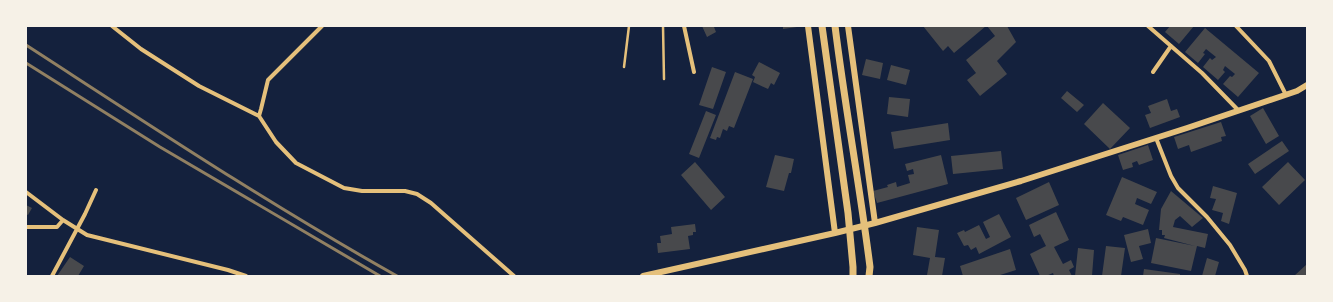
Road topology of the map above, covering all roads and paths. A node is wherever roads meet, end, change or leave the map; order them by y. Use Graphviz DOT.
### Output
graph roads {
  1 [pos="112,26"];
  2 [pos="322,26"];
  3 [pos="629,26"];
  4 [pos="663,26"];
  5 [pos="684,26"];
  6 [pos="808,26"];
  7 [pos="822,26"];
  8 [pos="835,26"];
  9 [pos="848,26"];
  10 [pos="1148,26"];
  11 [pos="1236,26"];
  12 [pos="1171,46"];
  13 [pos="624,67"];
  14 [pos="694,72"];
  15 [pos="1153,72"];
  16 [pos="664,79"];
  17 [pos="1307,85"];
  18 [pos="1286,95"];
  19 [pos="1239,111"];
  20 [pos="259,116"];
  21 [pos="1156,138"];
  22 [pos="96,190"];
  23 [pos="26,192"];
  24 [pos="63,220"];
  25 [pos="875,223"];
  26 [pos="26,227"];
  27 [pos="77,230"];
  28 [pos="836,233"];
  29 [pos="52,276"];
  30 [pos="246,276"];
  31 [pos="514,276"];
  32 [pos="643,276"];
  33 [pos="853,276"];
  34 [pos="869,276"];
  35 [pos="1247,276"];
  1 -- 20 [label="street"];
  2 -- 20 [label="street"];
  3 -- 13 [label="lane"];
  4 -- 16 [label="lane"];
  5 -- 14 [label="street"];
  6 -- 28 [label="street"];
  7 -- 33 [label="main road"];
  8 -- 34 [label="main road"];
  9 -- 25 [label="street"];
  10 -- 12 [label="street"];
  11 -- 18 [label="street"];
  12 -- 15 [label="street"];
  12 -- 19 [label="street"];
  17 -- 18 [label="street"];
  18 -- 19 [label="street"];
  19 -- 21 [label="street"];
  20 -- 31 [label="street"];
  21 -- 25 [label="street"];
  21 -- 35 [label="street"];
  22 -- 27 [label="street"];
  23 -- 24 [label="street"];
  24 -- 26 [label="street"];
  24 -- 27 [label="street"];
  25 -- 28 [label="street"];
  27 -- 29 [label="street"];
  27 -- 30 [label="street"];
  28 -- 32 [label="street"];
}
